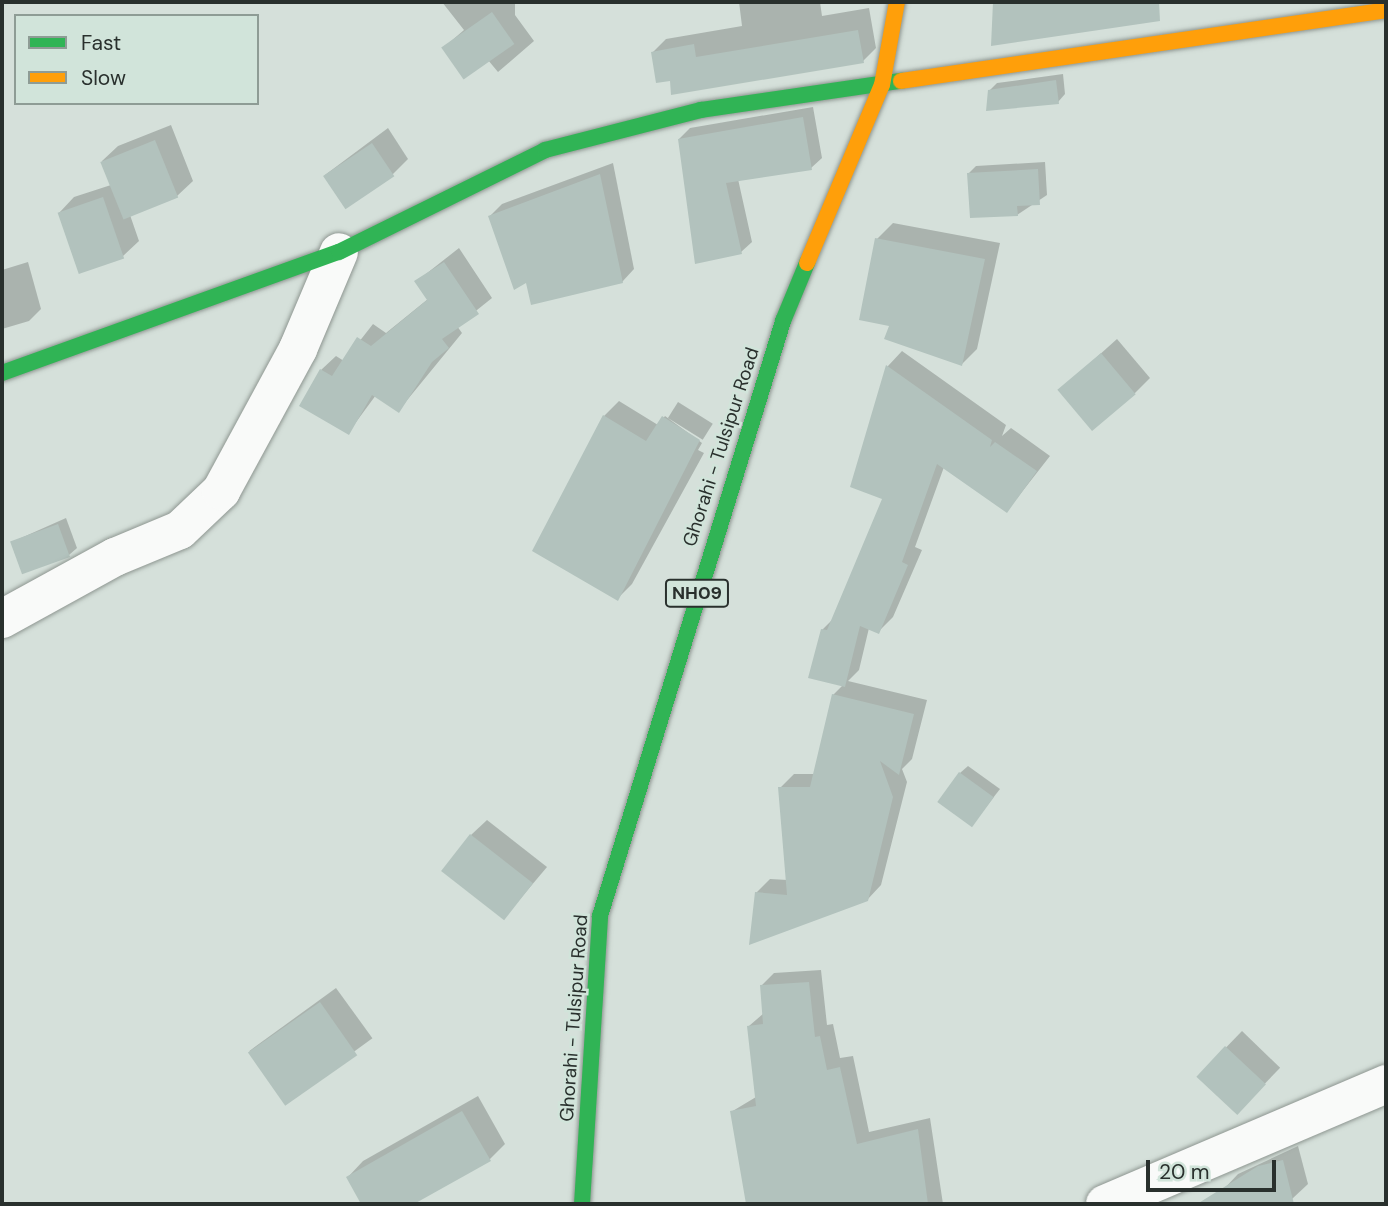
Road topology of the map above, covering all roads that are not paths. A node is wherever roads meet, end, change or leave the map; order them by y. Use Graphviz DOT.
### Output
graph roads {
  1 [pos="897,2"];
  2 [pos="1386,10"];
  3 [pos="882,85"];
  4 [pos="339,252"];
  5 [pos="2,373"];
  6 [pos="2,619"];
  7 [pos="1386,1084"];
  8 [pos="582,1204"];
  9 [pos="1105,1204"];
  1 -- 3 [label="street, Ghorahi - Tulsipur Road / NH09"];
  2 -- 3 [label="street"];
  3 -- 4 [label="street"];
  3 -- 8 [label="street, Ghorahi - Tulsipur Road / NH09"];
  4 -- 5 [label="street"];
  4 -- 6 [label="street"];
  7 -- 9 [label="street"];
}
